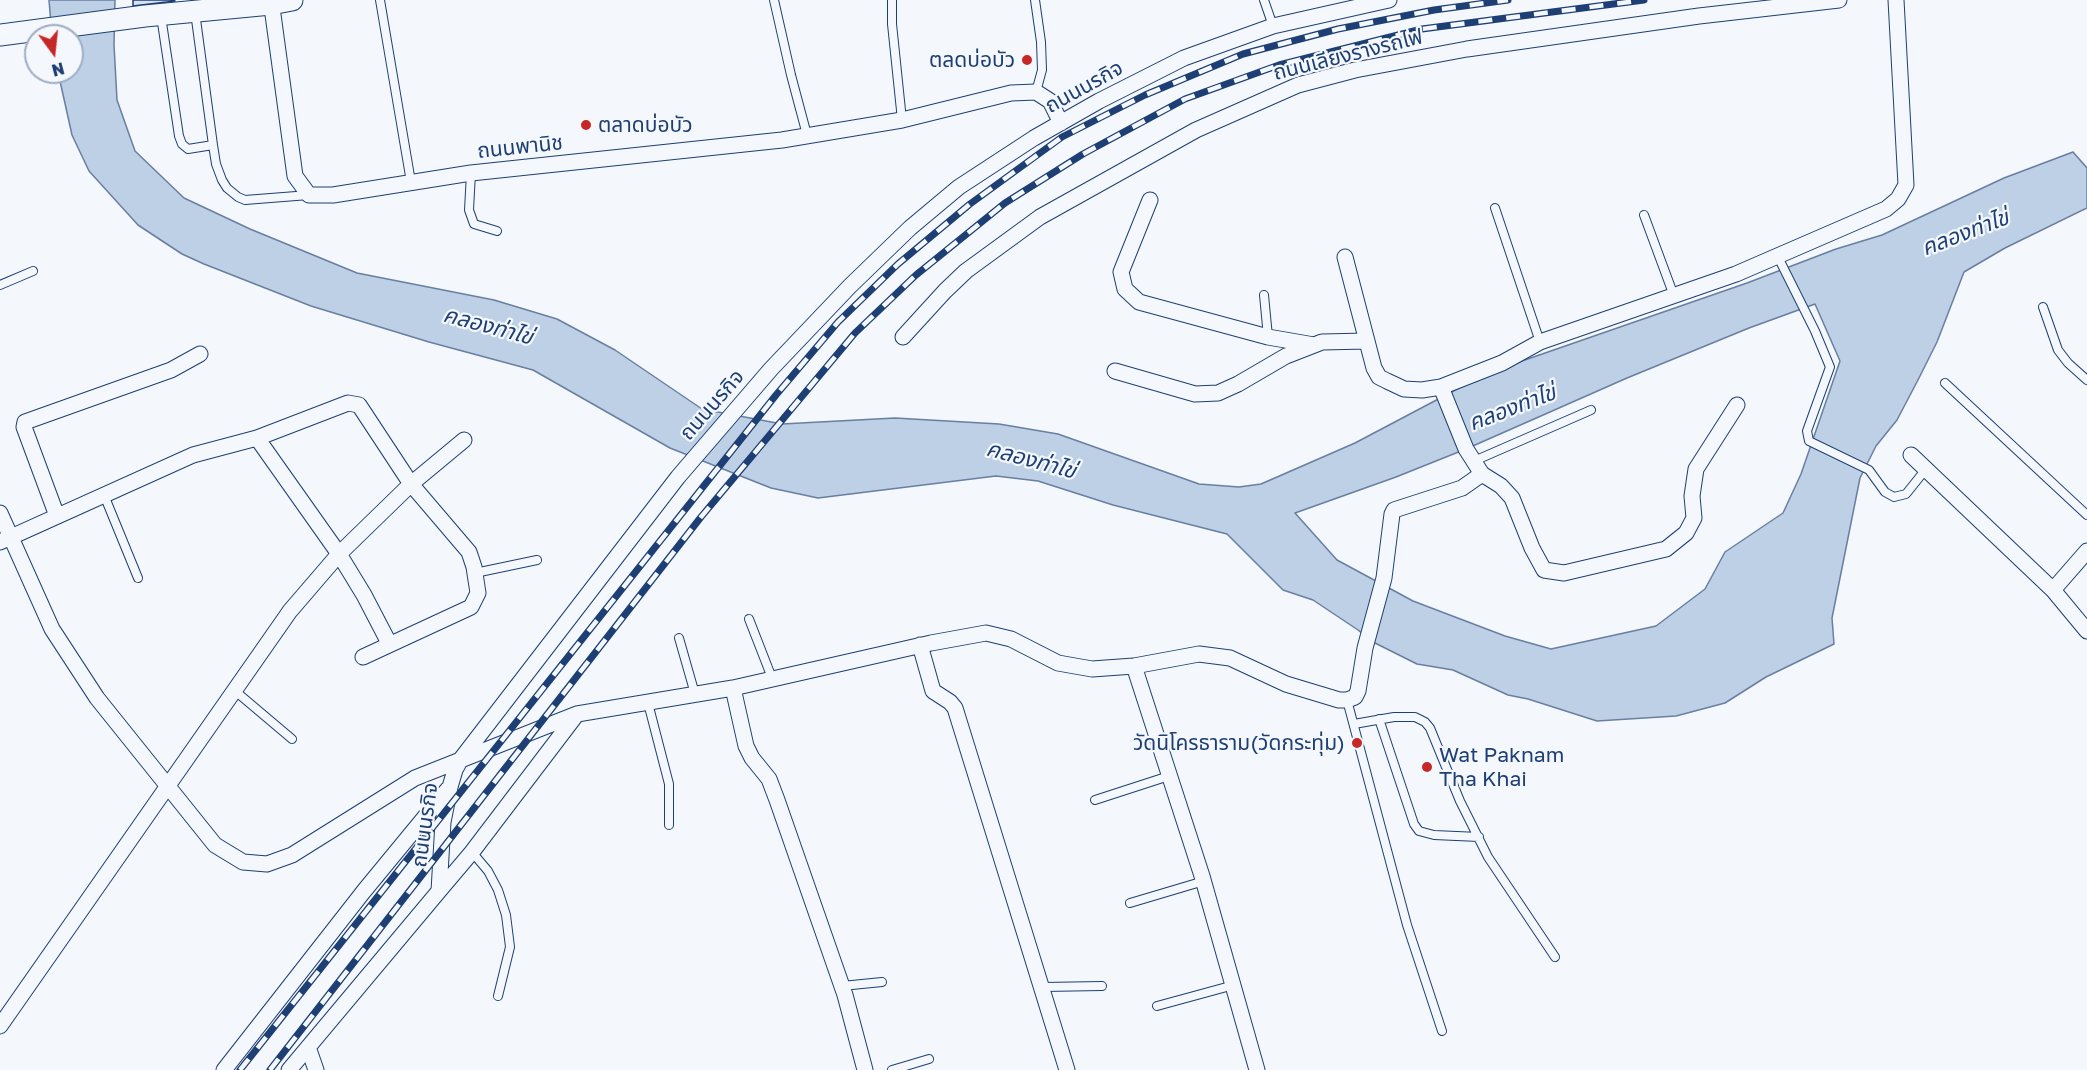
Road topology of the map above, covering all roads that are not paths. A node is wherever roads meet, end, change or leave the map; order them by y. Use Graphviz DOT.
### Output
graph roads {
  1 [pos="380,0"];
  2 [pos="774,0"];
  3 [pos="892,0"];
  4 [pos="1035,0"];
  5 [pos="1264,0"];
  6 [pos="1389,0"];
  7 [pos="1839,0"];
  8 [pos="1896,0"];
  9 [pos="278,1"];
  10 [pos="195,12"];
  11 [pos="153,15"];
  12 [pos="1273,26"];
  13 [pos="9,33"];
  14 [pos="1036,92"];
  15 [pos="902,120"];
  16 [pos="1061,123"];
  17 [pos="807,135"];
  18 [pos="213,145"];
  19 [pos="471,173"];
  20 [pos="411,182"];
  21 [pos="309,195"];
  22 [pos="1150,200"];
  23 [pos="1495,208"];
  24 [pos="1644,214"];
  25 [pos="497,231"];
  26 [pos="1346,257"];
  27 [pos="1781,262"];
  28 [pos="33,271"];
  29 [pos="0,285"];
  30 [pos="1264,295"];
  31 [pos="1674,296"];
  32 [pos="2043,307"];
  33 [pos="903,337"];
  34 [pos="1268,337"];
  35 [pos="1367,341"];
  36 [pos="1540,342"];
  37 [pos="1314,345"];
  38 [pos="200,354"];
  39 [pos="1115,371"];
  40 [pos="2087,380"];
  41 [pos="1945,383"];
  42 [pos="1441,388"];
  43 [pos="1737,405"];
  44 [pos="1591,410"];
  45 [pos="257,438"];
  46 [pos="464,440"];
  47 [pos="1911,455"];
  48 [pos="1474,461"];
  49 [pos="1926,469"];
  50 [pos="411,484"];
  51 [pos="104,495"];
  52 [pos="0,513"];
  53 [pos="2087,515"];
  54 [pos="57,516"];
  55 [pos="5,540"];
  56 [pos="2087,551"];
  57 [pos="339,554"];
  58 [pos="537,560"];
  59 [pos="475,573"];
  60 [pos="138,578"];
  61 [pos="2053,590"];
  62 [pos="749,619"];
  63 [pos="2084,622"];
  64 [pos="680,638"];
  65 [pos="389,643"];
  66 [pos="920,645"];
  67 [pos="363,657"];
  68 [pos="1134,666"];
  69 [pos="772,678"];
  70 [pos="734,688"];
  71 [pos="234,690"];
  72 [pos="694,694"];
  73 [pos="1347,700"];
  74 [pos="648,704"];
  75 [pos="577,714"];
  76 [pos="1379,719"];
  77 [pos="1354,724"];
  78 [pos="292,739"];
  79 [pos="461,759"];
  80 [pos="1169,776"];
  81 [pos="450,786"];
  82 [pos="168,787"];
  83 [pos="1095,800"];
  84 [pos="669,825"];
  85 [pos="1479,837"];
  86 [pos="472,852"];
  87 [pos="1204,881"];
  88 [pos="439,891"];
  89 [pos="1130,903"];
  90 [pos="1555,957"];
  91 [pos="882,982"];
  92 [pos="1234,985"];
  93 [pos="842,986"];
  94 [pos="1102,986"];
  95 [pos="1043,987"];
  96 [pos="498,996"];
  97 [pos="1156,1006"];
  98 [pos="0,1025"];
  99 [pos="1442,1031"];
  100 [pos="308,1047"];
  101 [pos="929,1059"];
  102 [pos="224,1070"];
  103 [pos="289,1070"];
  104 [pos="316,1070"];
  105 [pos="865,1070"];
  106 [pos="892,1070"];
  107 [pos="1067,1070"];
  108 [pos="1257,1070"];
  1 -- 20 [label="lane"];
  2 -- 17 [label="lane"];
  3 -- 15 [label="lane"];
  4 -- 14 [label="lane"];
  5 -- 12 [label="lane"];
  6 -- 12 [label="street, ถนนนรกิจ"];
  7 -- 33 [label="street, ถนนเลียงรางรถไฟ"];
  8 -- 27 [label="street"];
  9 -- 10 [label="main road"];
  9 -- 21 [label="street"];
  10 -- 11 [label="main road"];
  10 -- 18 [label="lane"];
  11 -- 13 [label="main road"];
  11 -- 18 [label="lane"];
  12 -- 16 [label="street, ถนนนรกิจ"];
  14 -- 15 [label="street, ถนนพานิช"];
  14 -- 16 [label="street"];
  15 -- 17 [label="street, ถนนพานิช"];
  16 -- 79 [label="street, ถนนนรกิจ"];
  17 -- 19 [label="street, ถนนพานิช"];
  18 -- 21 [label="lane"];
  19 -- 20 [label="street, ถนนพานิช"];
  19 -- 25 [label="lane"];
  20 -- 21 [label="street, ถนนพานิช"];
  22 -- 34 [label="street"];
  23 -- 36 [label="lane"];
  24 -- 31 [label="lane"];
  26 -- 35 [label="street"];
  27 -- 31 [label="street"];
  27 -- 49 [label="lane"];
  28 -- 29 [label="lane"];
  30 -- 34 [label="lane"];
  31 -- 36 [label="street"];
  32 -- 40 [label="lane"];
  34 -- 37 [label="street"];
  35 -- 37 [label="street"];
  35 -- 42 [label="street"];
  36 -- 42 [label="street"];
  37 -- 39 [label="street"];
  38 -- 54 [label="street"];
  41 -- 53 [label="lane"];
  42 -- 48 [label="street"];
  43 -- 48 [label="street"];
  44 -- 48 [label="lane"];
  45 -- 50 [label="street"];
  45 -- 51 [label="street"];
  45 -- 57 [label="street"];
  46 -- 50 [label="street"];
  47 -- 49 [label="street"];
  48 -- 73 [label="street"];
  49 -- 61 [label="street"];
  50 -- 57 [label="street"];
  50 -- 59 [label="street"];
  51 -- 54 [label="street"];
  51 -- 60 [label="lane"];
  52 -- 55 [label="street"];
  54 -- 55 [label="street"];
  55 -- 82 [label="street"];
  56 -- 61 [label="street"];
  57 -- 65 [label="street"];
  57 -- 71 [label="street"];
  58 -- 59 [label="lane"];
  59 -- 65 [label="street"];
  61 -- 63 [label="street"];
  62 -- 69 [label="lane"];
  64 -- 72 [label="lane"];
  65 -- 67 [label="street"];
  66 -- 68 [label="street"];
  66 -- 69 [label="street"];
  66 -- 95 [label="street"];
  68 -- 73 [label="street"];
  68 -- 80 [label="street"];
  69 -- 70 [label="street"];
  70 -- 72 [label="street"];
  70 -- 93 [label="street"];
  71 -- 78 [label="lane"];
  71 -- 82 [label="street"];
  72 -- 74 [label="street"];
  73 -- 77 [label="lane"];
  74 -- 75 [label="street"];
  74 -- 84 [label="lane"];
  75 -- 79 [label="street"];
  75 -- 86 [label="street"];
  76 -- 77 [label="lane"];
  76 -- 85 [label="lane"];
  76 -- 85 [label="lane"];
  77 -- 99 [label="lane"];
  79 -- 81 [label="street, ถนนนรกิจ"];
  79 -- 82 [label="street"];
  80 -- 83 [label="lane"];
  80 -- 87 [label="street"];
  81 -- 88 [label="street, ถนนนรกิจ"];
  81 -- 102 [label="street"];
  82 -- 98 [label="street"];
  85 -- 90 [label="lane"];
  86 -- 88 [label="street"];
  86 -- 96 [label="lane"];
  87 -- 89 [label="lane"];
  87 -- 92 [label="street"];
  88 -- 100 [label="street, ถนนนรกิจ"];
  91 -- 93 [label="lane"];
  92 -- 97 [label="lane"];
  92 -- 108 [label="street"];
  93 -- 105 [label="street"];
  94 -- 95 [label="lane"];
  95 -- 107 [label="street"];
  100 -- 103 [label="street, ถนนนรกิจ"];
  100 -- 104 [label="street"];
  101 -- 106 [label="lane"];
}
